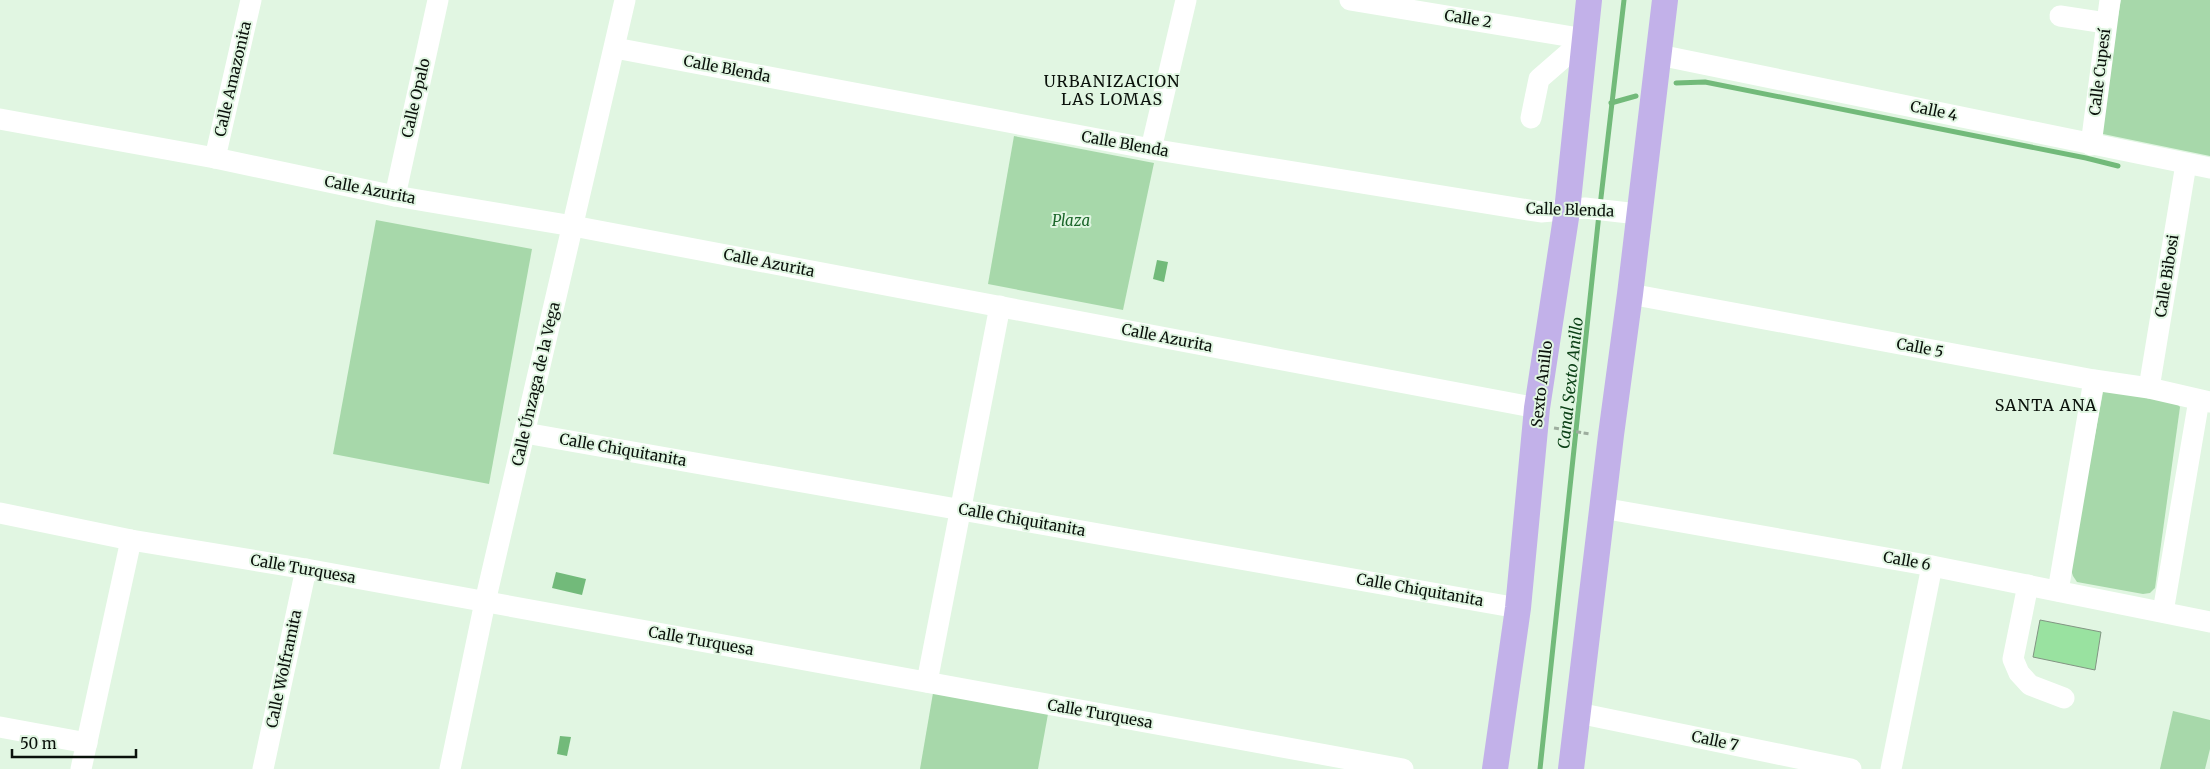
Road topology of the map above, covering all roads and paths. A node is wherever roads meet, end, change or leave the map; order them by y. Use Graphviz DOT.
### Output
graph roads {
  1 [pos="251,0"];
  2 [pos="438,0"];
  3 [pos="626,0"];
  4 [pos="1186,0"];
  5 [pos="1350,0"];
  6 [pos="1589,0"];
  7 [pos="1664,0"];
  8 [pos="2110,0"];
  9 [pos="2060,16"];
  10 [pos="2106,23"];
  11 [pos="1585,39"];
  12 [pos="615,48"];
  13 [pos="1659,55"];
  14 [pos="1531,118"];
  15 [pos="0,119"];
  16 [pos="2091,145"];
  17 [pos="1151,149"];
  18 [pos="215,158"];
  19 [pos="2186,164"];
  20 [pos="2210,168"];
  21 [pos="395,196"];
  22 [pos="1576,210"];
  23 [pos="1629,213"];
  24 [pos="573,226"];
  25 [pos="1630,294"];
  26 [pos="1000,306"];
  27 [pos="2094,380"];
  28 [pos="2149,388"];
  29 [pos="2205,401"];
  30 [pos="1545,418"];
  31 [pos="525,433"];
  32 [pos="1592,434"];
  33 [pos="1602,508"];
  34 [pos="960,509"];
  35 [pos="0,513"];
  36 [pos="132,540"];
  37 [pos="1932,566"];
  38 [pos="306,569"];
  39 [pos="2028,585"];
  40 [pos="2058,591"];
  41 [pos="485,602"];
  42 [pos="1518,608"];
  43 [pos="2163,612"];
  44 [pos="2210,622"];
  45 [pos="927,682"];
  46 [pos="2064,698"];
  47 [pos="1578,713"];
  48 [pos="0,727"];
  49 [pos="87,743"];
  50 [pos="81,769"];
  51 [pos="263,769"];
  52 [pos="450,769"];
  53 [pos="1403,769"];
  54 [pos="1495,769"];
  55 [pos="1571,769"];
  56 [pos="1852,769"];
  57 [pos="1891,769"];
  1 -- 18 [label="street, Calle Amazonita"];
  2 -- 21 [label="street, Calle Opalo"];
  3 -- 12 [label="street, Calle Únzaga de la Vega"];
  4 -- 17 [label="street"];
  5 -- 11 [label="street, Calle 2"];
  6 -- 11 [label="main road, Sexto Anillo"];
  7 -- 13 [label="main road"];
  8 -- 10 [label="street, Calle Cupesí"];
  9 -- 10 [label="street"];
  10 -- 16 [label="street, Calle Cupesí"];
  11 -- 14 [label="street"];
  11 -- 22 [label="main road, Sexto Anillo"];
  12 -- 17 [label="street, Calle Blenda"];
  12 -- 24 [label="street, Calle Únzaga de la Vega"];
  13 -- 16 [label="street, Calle 4"];
  13 -- 23 [label="main road"];
  15 -- 18 [label="street, Calle Azurita"];
  16 -- 19 [label="street, Calle 4"];
  17 -- 22 [label="street, Calle Blenda"];
  18 -- 21 [label="street, Calle Azurita"];
  19 -- 20 [label="street, Calle 4"];
  19 -- 28 [label="street, Calle Bibosi"];
  21 -- 24 [label="street, Calle Azurita"];
  22 -- 23 [label="street, Calle Blenda"];
  22 -- 30 [label="main road, Sexto Anillo"];
  23 -- 25 [label="main road"];
  24 -- 26 [label="street, Calle Azurita"];
  24 -- 31 [label="street, Calle Únzaga de la Vega"];
  25 -- 27 [label="street, Calle 5"];
  25 -- 33 [label="main road"];
  26 -- 30 [label="street, Calle Azurita"];
  26 -- 34 [label="street"];
  27 -- 28 [label="street, Calle 5"];
  27 -- 40 [label="street"];
  28 -- 29 [label="street, Calle 5"];
  29 -- 43 [label="street"];
  30 -- 32 [label="path"];
  30 -- 42 [label="main road, Sexto Anillo"];
  31 -- 34 [label="street, Calle Chiquitanita"];
  31 -- 41 [label="street, Calle Únzaga de la Vega"];
  33 -- 37 [label="street, Calle 6"];
  33 -- 47 [label="main road"];
  34 -- 42 [label="street, Calle Chiquitanita"];
  34 -- 45 [label="street"];
  35 -- 36 [label="street, Calle Turquesa"];
  36 -- 38 [label="street, Calle Turquesa"];
  36 -- 49 [label="street"];
  37 -- 39 [label="street, Calle 6"];
  37 -- 57 [label="street"];
  38 -- 41 [label="street, Calle Turquesa"];
  38 -- 51 [label="street, Calle Wolframita"];
  39 -- 40 [label="street, Calle 6"];
  39 -- 46 [label="street"];
  40 -- 43 [label="street, Calle 6"];
  41 -- 45 [label="street, Calle Turquesa"];
  41 -- 52 [label="street, Calle Únzaga de la Vega"];
  42 -- 54 [label="main road, Sexto Anillo"];
  43 -- 44 [label="street, Calle 6"];
  45 -- 53 [label="street, Calle Turquesa"];
  47 -- 55 [label="main road"];
  47 -- 56 [label="street, Calle 7"];
  48 -- 49 [label="street"];
  49 -- 50 [label="street"];
}
